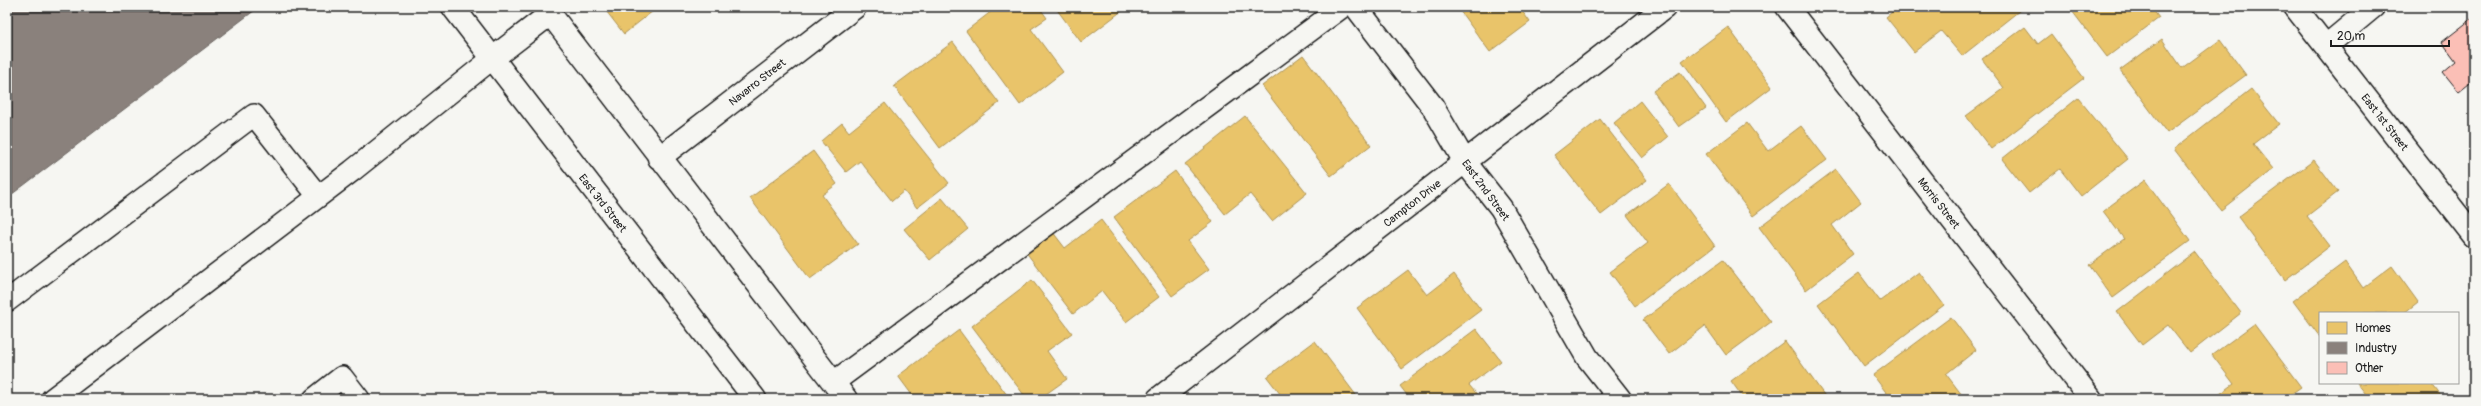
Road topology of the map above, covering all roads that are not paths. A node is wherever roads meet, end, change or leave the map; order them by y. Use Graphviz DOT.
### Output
graph roads {
  1 [pos="453,7"];
  2 [pos="854,7"];
  3 [pos="1342,7"];
  4 [pos="1356,7"];
  5 [pos="1665,7"];
  6 [pos="1787,7"];
  7 [pos="2295,7"];
  8 [pos="2373,7"];
  9 [pos="548,11"];
  10 [pos="2326,46"];
  11 [pos="493,58"];
  12 [pos="659,158"];
  13 [pos="1465,162"];
  14 [pos="318,196"];
  15 [pos="2474,236"];
  16 [pos="7,301"];
  17 [pos="840,390"];
  18 [pos="52,399"];
  19 [pos="314,399"];
  20 [pos="359,399"];
  21 [pos="755,399"];
  22 [pos="1158,399"];
  23 [pos="1620,399"];
  24 [pos="2091,399"];
  1 -- 11 [label="street, East 3rd Street"];
  2 -- 12 [label="street, Navarro Street"];
  3 -- 17 [label="lane"];
  4 -- 13 [label="street, East 2nd Street"];
  5 -- 13 [label="street, Campton Drive"];
  6 -- 24 [label="street, Morris Street"];
  7 -- 10 [label="street, East 1st Street"];
  8 -- 10 [label="street"];
  9 -- 11 [label="street"];
  9 -- 12 [label="street"];
  10 -- 15 [label="street, East 1st Street"];
  11 -- 14 [label="lane"];
  11 -- 21 [label="street, East 3rd Street"];
  12 -- 17 [label="street"];
  13 -- 22 [label="street, Campton Drive"];
  13 -- 23 [label="street, East 2nd Street"];
  14 -- 16 [label="lane"];
  14 -- 18 [label="lane"];
  19 -- 20 [label="lane"];
}
